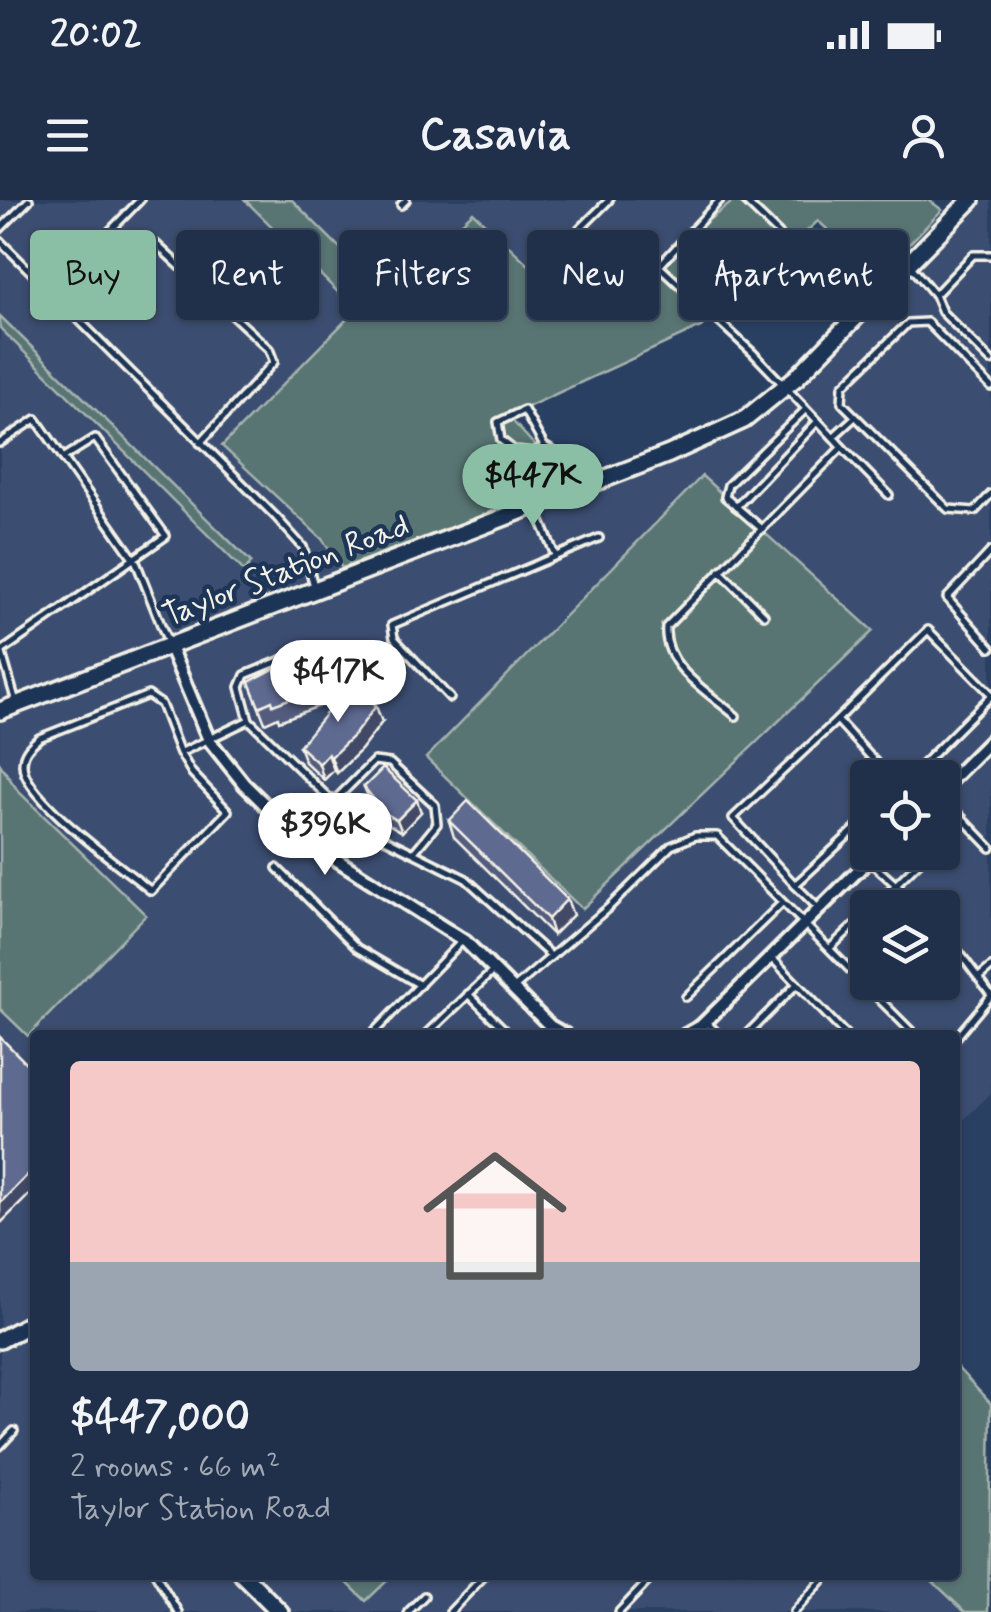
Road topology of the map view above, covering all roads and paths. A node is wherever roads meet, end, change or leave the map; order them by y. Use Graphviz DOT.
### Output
graph roads {
  1 [pos="29,200"];
  2 [pos="140,200"];
  3 [pos="608,200"];
  4 [pos="720,200"];
  5 [pos="744,200"];
  6 [pos="971,200"];
  7 [pos="0,229"];
  8 [pos="111,230"];
  9 [pos="578,230"];
  10 [pos="775,230"];
  11 [pos="0,241"];
  12 [pos="156,244"];
  13 [pos="991,255"];
  14 [pos="909,264"];
  15 [pos="659,266"];
  16 [pos="30,270"];
  17 [pos="679,285"];
  18 [pos="935,295"];
  19 [pos="82,320"];
  20 [pos="715,320"];
  21 [pos="991,361"];
  22 [pos="786,386"];
  23 [pos="991,387"];
  24 [pos="806,408"];
  25 [pos="855,417"];
  26 [pos="818,421"];
  27 [pos="833,437"];
  28 [pos="200,442"];
  29 [pos="0,443"];
  30 [pos="544,446"];
  31 [pos="842,446"];
  32 [pos="63,458"];
  33 [pos="577,488"];
  34 [pos="889,494"];
  35 [pos="991,494"];
  36 [pos="534,504"];
  37 [pos="736,507"];
  38 [pos="762,529"];
  39 [pos="599,538"];
  40 [pos="991,551"];
  41 [pos="555,555"];
  42 [pos="135,560"];
  43 [pos="720,571"];
  44 [pos="315,589"];
  45 [pos="764,615"];
  46 [pos="169,646"];
  47 [pos="991,648"];
  48 [pos="1,650"];
  49 [pos="301,652"];
  50 [pos="991,695"];
  51 [pos="450,698"];
  52 [pos="17,705"];
  53 [pos="0,712"];
  54 [pos="736,716"];
  55 [pos="249,720"];
  56 [pos="837,720"];
  57 [pos="209,740"];
  58 [pos="991,740"];
  59 [pos="180,753"];
  60 [pos="874,760"];
  61 [pos="927,760"];
  62 [pos="960,770"];
  63 [pos="333,802"];
  64 [pos="960,816"];
  65 [pos="963,819"];
  66 [pos="960,822"];
  67 [pos="850,834"];
  68 [pos="991,848"];
  69 [pos="414,852"];
  70 [pos="278,868"];
  71 [pos="860,870"];
  72 [pos="884,870"];
  73 [pos="911,870"];
  74 [pos="795,885"];
  75 [pos="896,885"];
  76 [pos="891,890"];
  77 [pos="902,890"];
  78 [pos="782,903"];
  79 [pos="820,910"];
  80 [pos="804,925"];
  81 [pos="850,929"];
  82 [pos="463,940"];
  83 [pos="829,948"];
  84 [pos="550,954"];
  85 [pos="960,954"];
  86 [pos="771,957"];
  87 [pos="991,967"];
  88 [pos="494,970"];
  89 [pos="978,978"];
  90 [pos="797,984"];
  91 [pos="420,985"];
  92 [pos="513,989"];
  93 [pos="468,994"];
  94 [pos="991,996"];
  95 [pos="686,997"];
  96 [pos="706,1022"];
  97 [pos="376,1030"];
  98 [pos="431,1030"];
  99 [pos="505,1030"];
  100 [pos="560,1030"];
  101 [pos="694,1030"];
  102 [pos="714,1030"];
  103 [pos="751,1030"];
  104 [pos="841,1030"];
  105 [pos="910,1030"];
  106 [pos="960,1032"];
  107 [pos="30,1323"];
  108 [pos="3,1331"];
  109 [pos="14,1431"];
  110 [pos="0,1446"];
  111 [pos="159,1580"];
  112 [pos="248,1580"];
  113 [pos="480,1580"];
  114 [pos="649,1580"];
  115 [pos="823,1580"];
  116 [pos="424,1596"];
  117 [pos="178,1612"];
  118 [pos="280,1612"];
  119 [pos="408,1612"];
  120 [pos="450,1612"];
  121 [pos="619,1612"];
  122 [pos="794,1612"];
  1 -- 7 [label="lane"];
  2 -- 8 [label="lane"];
  3 -- 9 [label="lane"];
  4 -- 15 [label="lane"];
  5 -- 10 [label="lane"];
  6 -- 14 [label="main road, Taylor Station Road"];
  11 -- 16 [label="lane"];
  12 -- 28 [label="lane"];
  13 -- 18 [label="lane"];
  14 -- 18 [label="lane"];
  14 -- 22 [label="main road, Taylor Station Road"];
  15 -- 17 [label="lane"];
  18 -- 21 [label="lane"];
  19 -- 28 [label="lane"];
  20 -- 22 [label="lane"];
  22 -- 24 [label="lane"];
  22 -- 33 [label="main road, Taylor Station Road"];
  23 -- 25 [label="lane"];
  24 -- 26 [label="lane"];
  24 -- 37 [label="lane"];
  25 -- 27 [label="lane"];
  25 -- 35 [label="lane"];
  26 -- 27 [label="lane"];
  26 -- 37 [label="lane"];
  27 -- 31 [label="lane"];
  28 -- 44 [label="lane"];
  29 -- 32 [label="lane"];
  30 -- 30 [label="lane"];
  30 -- 33 [label="lane"];
  31 -- 34 [label="lane"];
  31 -- 38 [label="lane"];
  32 -- 42 [label="lane"];
  32 -- 42 [label="lane"];
  33 -- 36 [label="main road, Taylor Station Road"];
  36 -- 41 [label="lane"];
  36 -- 44 [label="main road, Taylor Station Road"];
  37 -- 38 [label="lane"];
  38 -- 43 [label="lane"];
  39 -- 41 [label="lane"];
  40 -- 47 [label="lane"];
  41 -- 51 [label="lane"];
  42 -- 46 [label="lane"];
  42 -- 48 [label="lane"];
  43 -- 45 [label="lane"];
  43 -- 54 [label="lane"];
  44 -- 46 [label="main road, Taylor Station Road"];
  46 -- 52 [label="main road, Taylor Station Road"];
  46 -- 57 [label="street"];
  48 -- 52 [label="lane"];
  49 -- 55 [label="lane"];
  50 -- 56 [label="lane"];
  50 -- 61 [label="lane"];
  52 -- 53 [label="main road, Taylor Station Road"];
  55 -- 57 [label="lane"];
  55 -- 63 [label="lane"];
  56 -- 60 [label="lane"];
  56 -- 74 [label="lane"];
  57 -- 59 [label="lane"];
  57 -- 82 [label="street"];
  58 -- 62 [label="street"];
  59 -- 59 [label="lane"];
  63 -- 69 [label="lane"];
  63 -- 69 [label="lane"];
  64 -- 65 [label="lane"];
  65 -- 66 [label="lane"];
  65 -- 68 [label="lane"];
  67 -- 74 [label="lane"];
  69 -- 84 [label="lane"];
  70 -- 91 [label="lane"];
  71 -- 79 [label="street"];
  72 -- 75 [label="lane"];
  73 -- 75 [label="lane"];
  74 -- 79 [label="lane"];
  75 -- 76 [label="lane"];
  75 -- 77 [label="lane"];
  78 -- 80 [label="lane"];
  78 -- 84 [label="lane"];
  78 -- 95 [label="lane"];
  79 -- 80 [label="street"];
  80 -- 83 [label="lane"];
  80 -- 86 [label="street"];
  81 -- 83 [label="lane"];
  82 -- 88 [label="street"];
  82 -- 91 [label="lane"];
  83 -- 105 [label="lane"];
  84 -- 92 [label="lane"];
  85 -- 89 [label="lane"];
  86 -- 90 [label="lane"];
  86 -- 96 [label="street"];
  87 -- 89 [label="lane"];
  88 -- 92 [label="street"];
  88 -- 93 [label="lane"];
  89 -- 94 [label="lane"];
  90 -- 103 [label="lane"];
  90 -- 104 [label="lane"];
  91 -- 97 [label="lane"];
  92 -- 100 [label="street"];
  93 -- 98 [label="lane"];
  93 -- 99 [label="lane"];
  94 -- 106 [label="lane"];
  96 -- 101 [label="street"];
  96 -- 102 [label="lane"];
  107 -- 108 [label="main road"];
  109 -- 110 [label="lane"];
  111 -- 117 [label="lane"];
  112 -- 118 [label="main road"];
  113 -- 120 [label="lane"];
  114 -- 121 [label="lane"];
  115 -- 122 [label="lane"];
  116 -- 119 [label="lane"];
}
